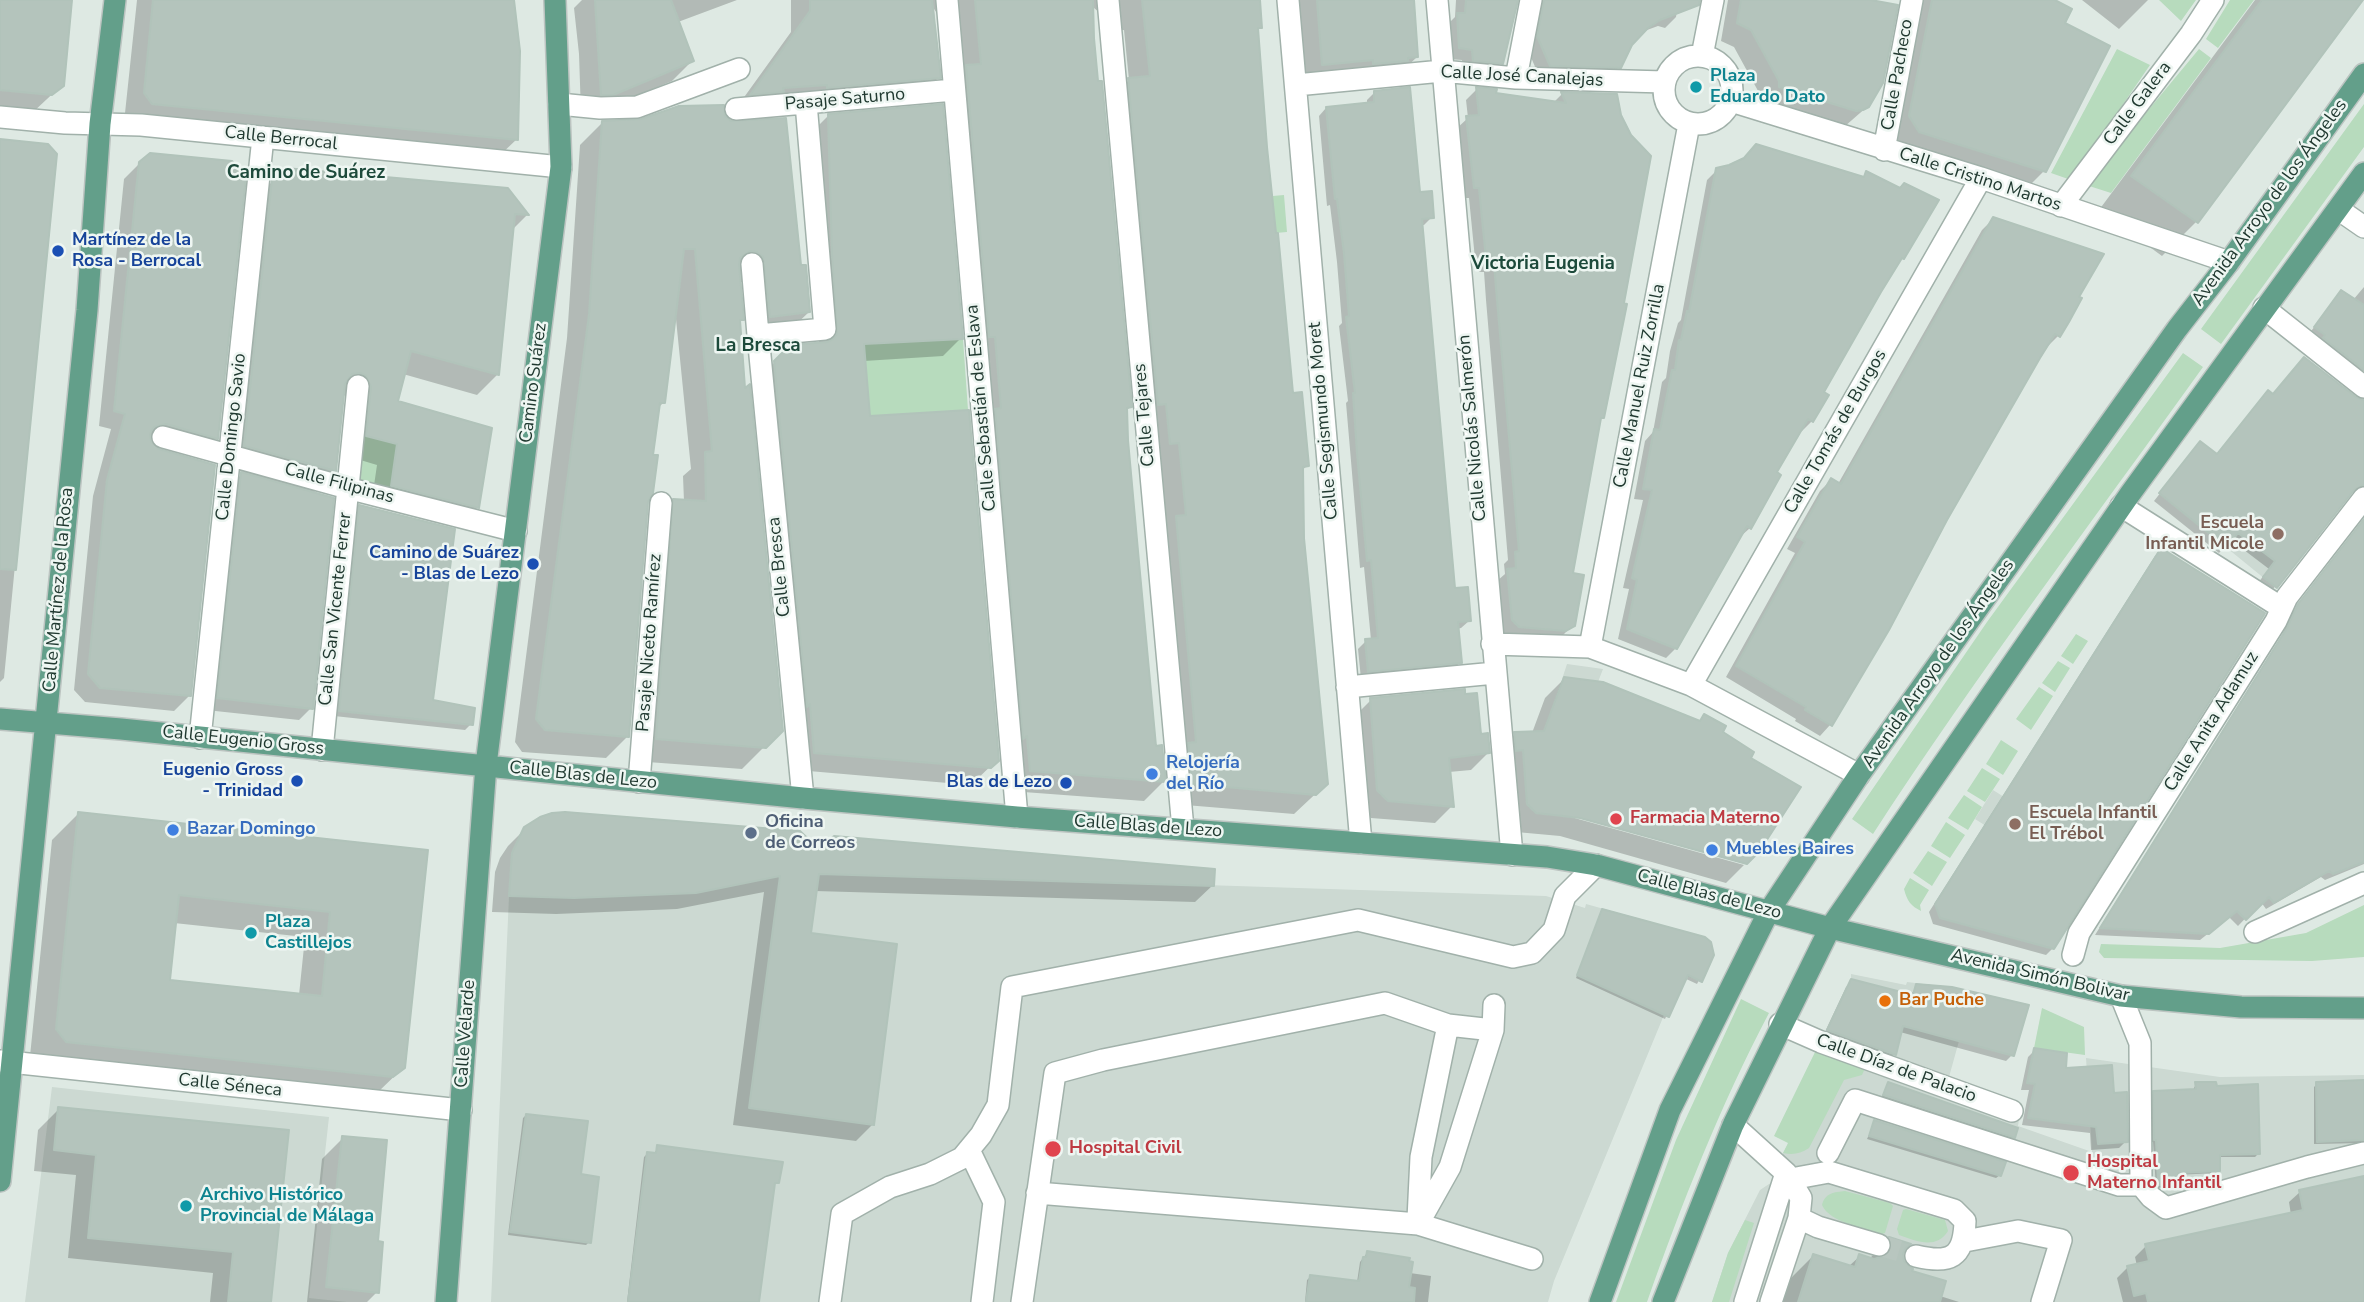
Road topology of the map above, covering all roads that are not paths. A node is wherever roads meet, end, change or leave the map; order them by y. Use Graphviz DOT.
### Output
graph roads {
  1 [pos="115,0"];
  2 [pos="555,0"];
  3 [pos="947,0"];
  4 [pos="1108,0"];
  5 [pos="1288,0"];
  6 [pos="1437,0"];
  7 [pos="1531,0"];
  8 [pos="1713,0"];
  9 [pos="1912,0"];
  10 [pos="2213,0"];
  11 [pos="1702,56"];
  12 [pos="739,69"];
  13 [pos="1442,71"];
  14 [pos="2364,74"];
  15 [pos="1516,78"];
  16 [pos="1665,82"];
  17 [pos="1296,85"];
  18 [pos="954,90"];
  19 [pos="1731,102"];
  20 [pos="806,103"];
  21 [pos="559,104"];
  22 [pos="736,109"];
  23 [pos="0,117"];
  24 [pos="100,124"];
  25 [pos="1689,124"];
  26 [pos="263,137"];
  27 [pos="1884,150"];
  28 [pos="561,167"];
  29 [pos="2364,173"];
  30 [pos="1981,178"];
  31 [pos="2062,206"];
  32 [pos="2338,209"];
  33 [pos="2364,228"];
  34 [pos="2229,262"];
  35 [pos="752,264"];
  36 [pos="2264,308"];
  37 [pos="758,335"];
  38 [pos="358,386"];
  39 [pos="2364,387"];
  40 [pos="163,437"];
  41 [pos="230,454"];
  42 [pos="348,488"];
  43 [pos="2364,498"];
  44 [pos="661,503"];
  45 [pos="2121,506"];
  46 [pos="516,531"];
  47 [pos="2282,608"];
  48 [pos="1492,644"];
  49 [pos="1590,647"];
  50 [pos="1495,673"];
  51 [pos="1691,685"];
  52 [pos="1347,687"];
  53 [pos="0,719"];
  54 [pos="47,723"];
  55 [pos="200,738"];
  56 [pos="322,750"];
  57 [pos="486,765"];
  58 [pos="1859,775"];
  59 [pos="639,782"];
  60 [pos="803,798"];
  61 [pos="1017,817"];
  62 [pos="1183,829"];
  63 [pos="1361,843"];
  64 [pos="1512,855"];
  65 [pos="1596,865"];
  66 [pos="2364,883"];
  67 [pos="1769,911"];
  68 [pos="1804,920"];
  69 [pos="1830,928"];
  70 [pos="2255,932"];
  71 [pos="2073,956"];
  72 [pos="2121,996"];
  73 [pos="1494,1005"];
  74 [pos="2364,1008"];
  75 [pos="1780,1024"];
  76 [pos="1448,1025"];
  77 [pos="1493,1030"];
  78 [pos="6,1061"];
  79 [pos="461,1110"];
  80 [pos="2012,1111"];
  81 [pos="1732,1125"];
  82 [pos="969,1150"];
  83 [pos="1828,1153"];
  84 [pos="2364,1153"];
  85 [pos="1788,1176"];
  86 [pos="0,1181"];
  87 [pos="2141,1185"];
  88 [pos="1037,1193"];
  89 [pos="1799,1218"];
  90 [pos="1418,1224"];
  91 [pos="1965,1241"];
  92 [pos="1878,1245"];
  93 [pos="1916,1255"];
  94 [pos="1532,1259"];
  95 [pos="446,1302"];
  96 [pos="830,1302"];
  97 [pos="982,1302"];
  98 [pos="1022,1302"];
  99 [pos="1601,1302"];
  100 [pos="1663,1302"];
  101 [pos="1745,1302"];
  102 [pos="1771,1302"];
  103 [pos="2042,1302"];
  1 -- 24 [label="main road, Calle Martínez de la Rosa"];
  2 -- 21 [label="main road, Camino Suárez"];
  3 -- 18 [label="street, Calle Sebastián de Eslava"];
  4 -- 62 [label="street, Calle Tejares"];
  5 -- 17 [label="street, Calle Segismundo Moret"];
  6 -- 13 [label="street, Calle Nicolás Salmerón"];
  7 -- 15 [label="street"];
  8 -- 11 [label="street"];
  9 -- 27 [label="street, Calle Pacheco"];
  10 -- 31 [label="street, Calle Galera"];
  11 -- 16 [label="street"];
  11 -- 19 [label="street"];
  12 -- 21 [label="street"];
  13 -- 15 [label="street, Calle José Canalejas"];
  13 -- 17 [label="street, Calle José Canalejas"];
  13 -- 48 [label="street, Calle Nicolás Salmerón"];
  14 -- 34 [label="main road, Avenida Arroyo de los Ángeles"];
  15 -- 16 [label="street, Calle José Canalejas"];
  16 -- 25 [label="street"];
  17 -- 52 [label="street, Calle Segismundo Moret"];
  18 -- 20 [label="street, Pasaje Saturno"];
  18 -- 61 [label="street, Calle Sebastián de Eslava"];
  19 -- 25 [label="street"];
  19 -- 27 [label="street, Calle Cristino Martos"];
  20 -- 22 [label="street, Pasaje Saturno"];
  20 -- 37 [label="street"];
  21 -- 28 [label="main road, Camino Suárez"];
  23 -- 24 [label="street, Calle Berrocal"];
  24 -- 26 [label="street, Calle Berrocal"];
  24 -- 54 [label="main road, Calle Martínez de la Rosa"];
  25 -- 49 [label="street, Calle Manuel Ruiz Zorrilla"];
  26 -- 28 [label="street, Calle Berrocal"];
  26 -- 41 [label="street, Calle Domingo Savio"];
  27 -- 30 [label="street, Calle Cristino Martos"];
  28 -- 46 [label="main road, Camino Suárez"];
  29 -- 32 [label="main road"];
  30 -- 31 [label="street, Calle Cristino Martos"];
  30 -- 51 [label="street, Calle Tomás de Burgos"];
  31 -- 34 [label="street, Calle Cristino Martos"];
  32 -- 33 [label="street"];
  32 -- 36 [label="main road"];
  34 -- 58 [label="main road, Avenida Arroyo de los Ángeles"];
  35 -- 37 [label="street, Calle Bresca"];
  36 -- 39 [label="street"];
  36 -- 45 [label="main road"];
  37 -- 60 [label="street, Calle Bresca"];
  38 -- 42 [label="street, Calle San Vicente Ferrer"];
  40 -- 41 [label="street, Calle Filipinas"];
  41 -- 42 [label="street, Calle Filipinas"];
  41 -- 55 [label="street, Calle Domingo Savio"];
  42 -- 46 [label="street, Calle Filipinas"];
  42 -- 56 [label="street, Calle San Vicente Ferrer"];
  43 -- 47 [label="street, Calle Anita Adamuz"];
  44 -- 59 [label="street, Pasaje Niceto Ramírez"];
  45 -- 47 [label="street"];
  45 -- 69 [label="main road"];
  46 -- 57 [label="main road, Camino Suárez"];
  47 -- 71 [label="street, Calle Anita Adamuz"];
  48 -- 49 [label="street"];
  48 -- 50 [label="street, Calle Nicolás Salmerón"];
  49 -- 51 [label="street"];
  50 -- 52 [label="street"];
  50 -- 64 [label="street, Calle Nicolás Salmerón"];
  51 -- 58 [label="street"];
  52 -- 63 [label="street, Calle Segismundo Moret"];
  53 -- 54 [label="main road, Calle Eugenio Gross"];
  54 -- 55 [label="main road, Calle Eugenio Gross"];
  54 -- 78 [label="main road, Calle Martínez de la Rosa"];
  55 -- 56 [label="main road, Calle Eugenio Gross"];
  56 -- 57 [label="main road, Calle Eugenio Gross"];
  57 -- 59 [label="main road, Calle Blas de Lezo"];
  57 -- 79 [label="main road, Calle Velarde"];
  58 -- 67 [label="main road, Avenida Arroyo de los Ángeles"];
  59 -- 60 [label="main road, Calle Blas de Lezo"];
  60 -- 61 [label="main road, Calle Blas de Lezo"];
  61 -- 62 [label="main road, Calle Blas de Lezo"];
  62 -- 63 [label="main road, Calle Blas de Lezo"];
  63 -- 64 [label="main road, Calle Blas de Lezo"];
  64 -- 65 [label="main road, Calle Blas de Lezo"];
  65 -- 67 [label="main road, Calle Blas de Lezo"];
  65 -- 82 [label="street"];
  66 -- 70 [label="street"];
  67 -- 68 [label="main road, Calle Blas de Lezo"];
  67 -- 99 [label="main road, Avenida Arroyo de los Ángeles"];
  68 -- 69 [label="main road, Avenida Simón Bolivar"];
  69 -- 72 [label="main road, Avenida Simón Bolivar"];
  69 -- 75 [label="main road"];
  72 -- 74 [label="main road, Avenida Simón Bolivar"];
  72 -- 87 [label="street"];
  73 -- 77 [label="street"];
  75 -- 80 [label="street, Calle Díaz de Palacio"];
  75 -- 81 [label="main road"];
  76 -- 77 [label="street"];
  76 -- 88 [label="street"];
  76 -- 90 [label="street"];
  77 -- 90 [label="street"];
  78 -- 79 [label="street, Calle Séneca"];
  78 -- 86 [label="main road, Calle Martínez de la Rosa"];
  79 -- 95 [label="main road, Calle Velarde"];
  81 -- 85 [label="street"];
  81 -- 100 [label="main road"];
  82 -- 96 [label="street"];
  82 -- 97 [label="street"];
  83 -- 87 [label="street"];
  84 -- 87 [label="street"];
  85 -- 89 [label="street"];
  85 -- 91 [label="street"];
  85 -- 101 [label="street"];
  88 -- 90 [label="street"];
  88 -- 98 [label="street"];
  89 -- 92 [label="street"];
  89 -- 102 [label="street"];
  90 -- 94 [label="street"];
  91 -- 93 [label="street"];
  91 -- 103 [label="street"];
}
